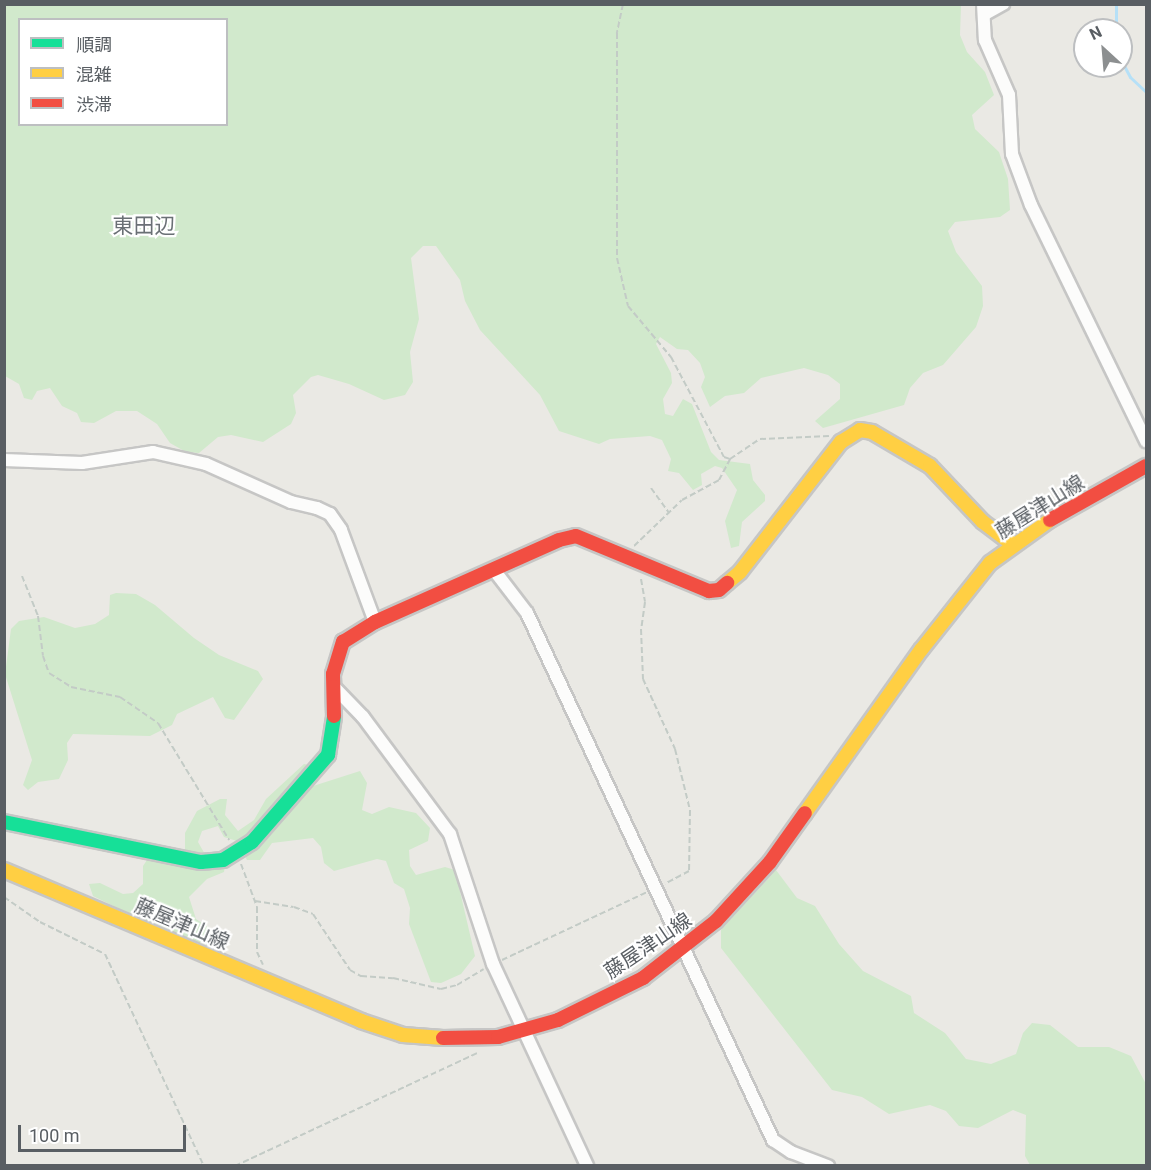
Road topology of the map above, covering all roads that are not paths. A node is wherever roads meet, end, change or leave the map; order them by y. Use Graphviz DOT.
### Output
graph roads {
  1 [pos="1003,4"];
  2 [pos="984,9"];
  3 [pos="1146,441"];
  4 [pos="4,460"];
  5 [pos="1146,466"];
  6 [pos="1012,544"];
  7 [pos="494,570"];
  8 [pos="375,622"];
  9 [pos="334,688"];
  10 [pos="4,822"];
  11 [pos="4,870"];
  12 [pos="685,948"];
  13 [pos="523,1031"];
  14 [pos="587,1166"];
  15 [pos="828,1166"];
  1 -- 2 [label="street"];
  2 -- 3 [label="street"];
  4 -- 8 [label="street"];
  5 -- 6 [label="main road, 藤屋津山線"];
  6 -- 7 [label="main road"];
  6 -- 12 [label="main road, 藤屋津山線"];
  7 -- 8 [label="main road"];
  7 -- 12 [label="street"];
  8 -- 9 [label="main road"];
  9 -- 10 [label="main road"];
  9 -- 13 [label="street"];
  11 -- 13 [label="main road, 藤屋津山線"];
  12 -- 13 [label="main road, 藤屋津山線"];
  12 -- 15 [label="street"];
  13 -- 14 [label="street"];
}
